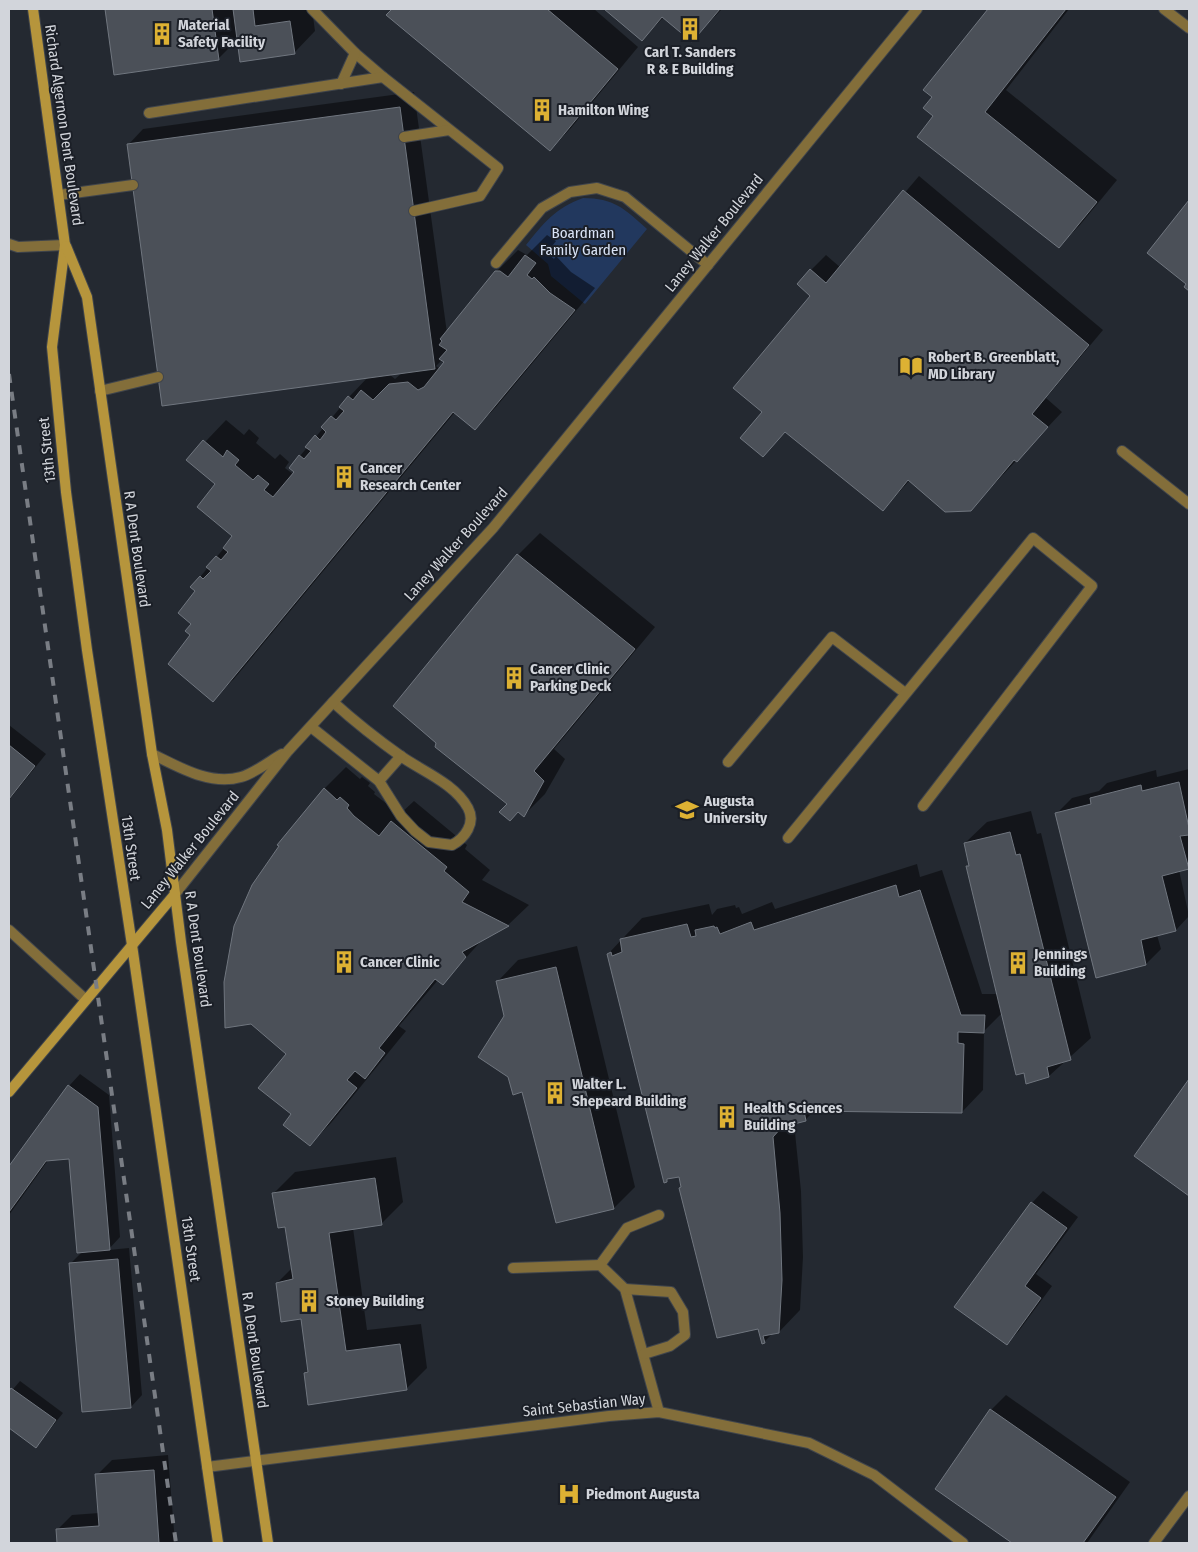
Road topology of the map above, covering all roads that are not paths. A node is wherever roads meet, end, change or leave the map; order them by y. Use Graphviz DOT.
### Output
graph roads {
  1 [pos="33,9"];
  2 [pos="312,9"];
  3 [pos="917,9"];
  4 [pos="1164,9"];
  5 [pos="1189,28"];
  6 [pos="355,53"];
  7 [pos="383,77"];
  8 [pos="341,84"];
  9 [pos="149,113"];
  10 [pos="449,130"];
  11 [pos="404,137"];
  12 [pos="133,185"];
  13 [pos="59,195"];
  14 [pos="414,211"];
  15 [pos="9,244"];
  16 [pos="65,245"];
  17 [pos="496,263"];
  18 [pos="708,264"];
  19 [pos="158,377"];
  20 [pos="100,391"];
  21 [pos="1122,451"];
  22 [pos="1189,504"];
  23 [pos="905,693"];
  24 [pos="333,702"];
  25 [pos="311,727"];
  26 [pos="288,751"];
  27 [pos="152,754"];
  28 [pos="401,756"];
  29 [pos="728,762"];
  30 [pos="379,781"];
  31 [pos="923,806"];
  32 [pos="788,838"];
  33 [pos="175,894"];
  34 [pos="9,930"];
  35 [pos="132,945"];
  36 [pos="86,1000"];
  37 [pos="9,1092"];
  38 [pos="659,1215"];
  39 [pos="600,1265"];
  40 [pos="513,1268"];
  41 [pos="625,1289"];
  42 [pos="644,1354"];
  43 [pos="659,1412"];
  44 [pos="256,1461"];
  45 [pos="207,1467"];
  46 [pos="1189,1496"];
  47 [pos="218,1543"];
  48 [pos="268,1543"];
  49 [pos="963,1543"];
  50 [pos="1154,1543"];
  1 -- 13 [label="main road, Richard Algernon Dent Boulevard"];
  2 -- 6 [label="street"];
  3 -- 18 [label="street, Laney Walker Boulevard"];
  4 -- 5 [label="street"];
  6 -- 7 [label="street"];
  6 -- 8 [label="street"];
  7 -- 8 [label="street"];
  7 -- 10 [label="street"];
  8 -- 9 [label="street"];
  10 -- 11 [label="street"];
  10 -- 14 [label="street"];
  12 -- 13 [label="street"];
  13 -- 16 [label="main road, Richard Algernon Dent Boulevard"];
  15 -- 16 [label="street"];
  16 -- 20 [label="main road, R A Dent Boulevard"];
  16 -- 35 [label="main road, 13th Street"];
  17 -- 18 [label="street"];
  18 -- 24 [label="street, Laney Walker Boulevard"];
  19 -- 20 [label="street"];
  20 -- 27 [label="main road, R A Dent Boulevard"];
  21 -- 22 [label="street"];
  23 -- 29 [label="street"];
  23 -- 31 [label="street"];
  23 -- 32 [label="street"];
  24 -- 25 [label="street, Laney Walker Boulevard"];
  24 -- 28 [label="street"];
  25 -- 26 [label="street, Laney Walker Boulevard"];
  25 -- 30 [label="street"];
  26 -- 27 [label="street"];
  26 -- 33 [label="street, Laney Walker Boulevard"];
  27 -- 33 [label="main road, R A Dent Boulevard"];
  28 -- 30 [label="street"];
  28 -- 30 [label="street"];
  33 -- 35 [label="main road, Laney Walker Boulevard"];
  33 -- 44 [label="main road, R A Dent Boulevard"];
  34 -- 36 [label="street"];
  35 -- 36 [label="main road, Laney Walker Boulevard"];
  35 -- 45 [label="main road, 13th Street"];
  36 -- 37 [label="main road, Laney Walker Boulevard"];
  38 -- 39 [label="street"];
  39 -- 40 [label="street"];
  39 -- 41 [label="street"];
  41 -- 42 [label="street"];
  41 -- 42 [label="street"];
  42 -- 43 [label="street"];
  43 -- 44 [label="street, Saint Sebastian Way"];
  43 -- 49 [label="street, Saint Sebastian Way"];
  44 -- 45 [label="street, Saint Sebastian Way"];
  44 -- 48 [label="main road, R A Dent Boulevard"];
  45 -- 47 [label="main road, 13th Street"];
  46 -- 50 [label="street"];
}
